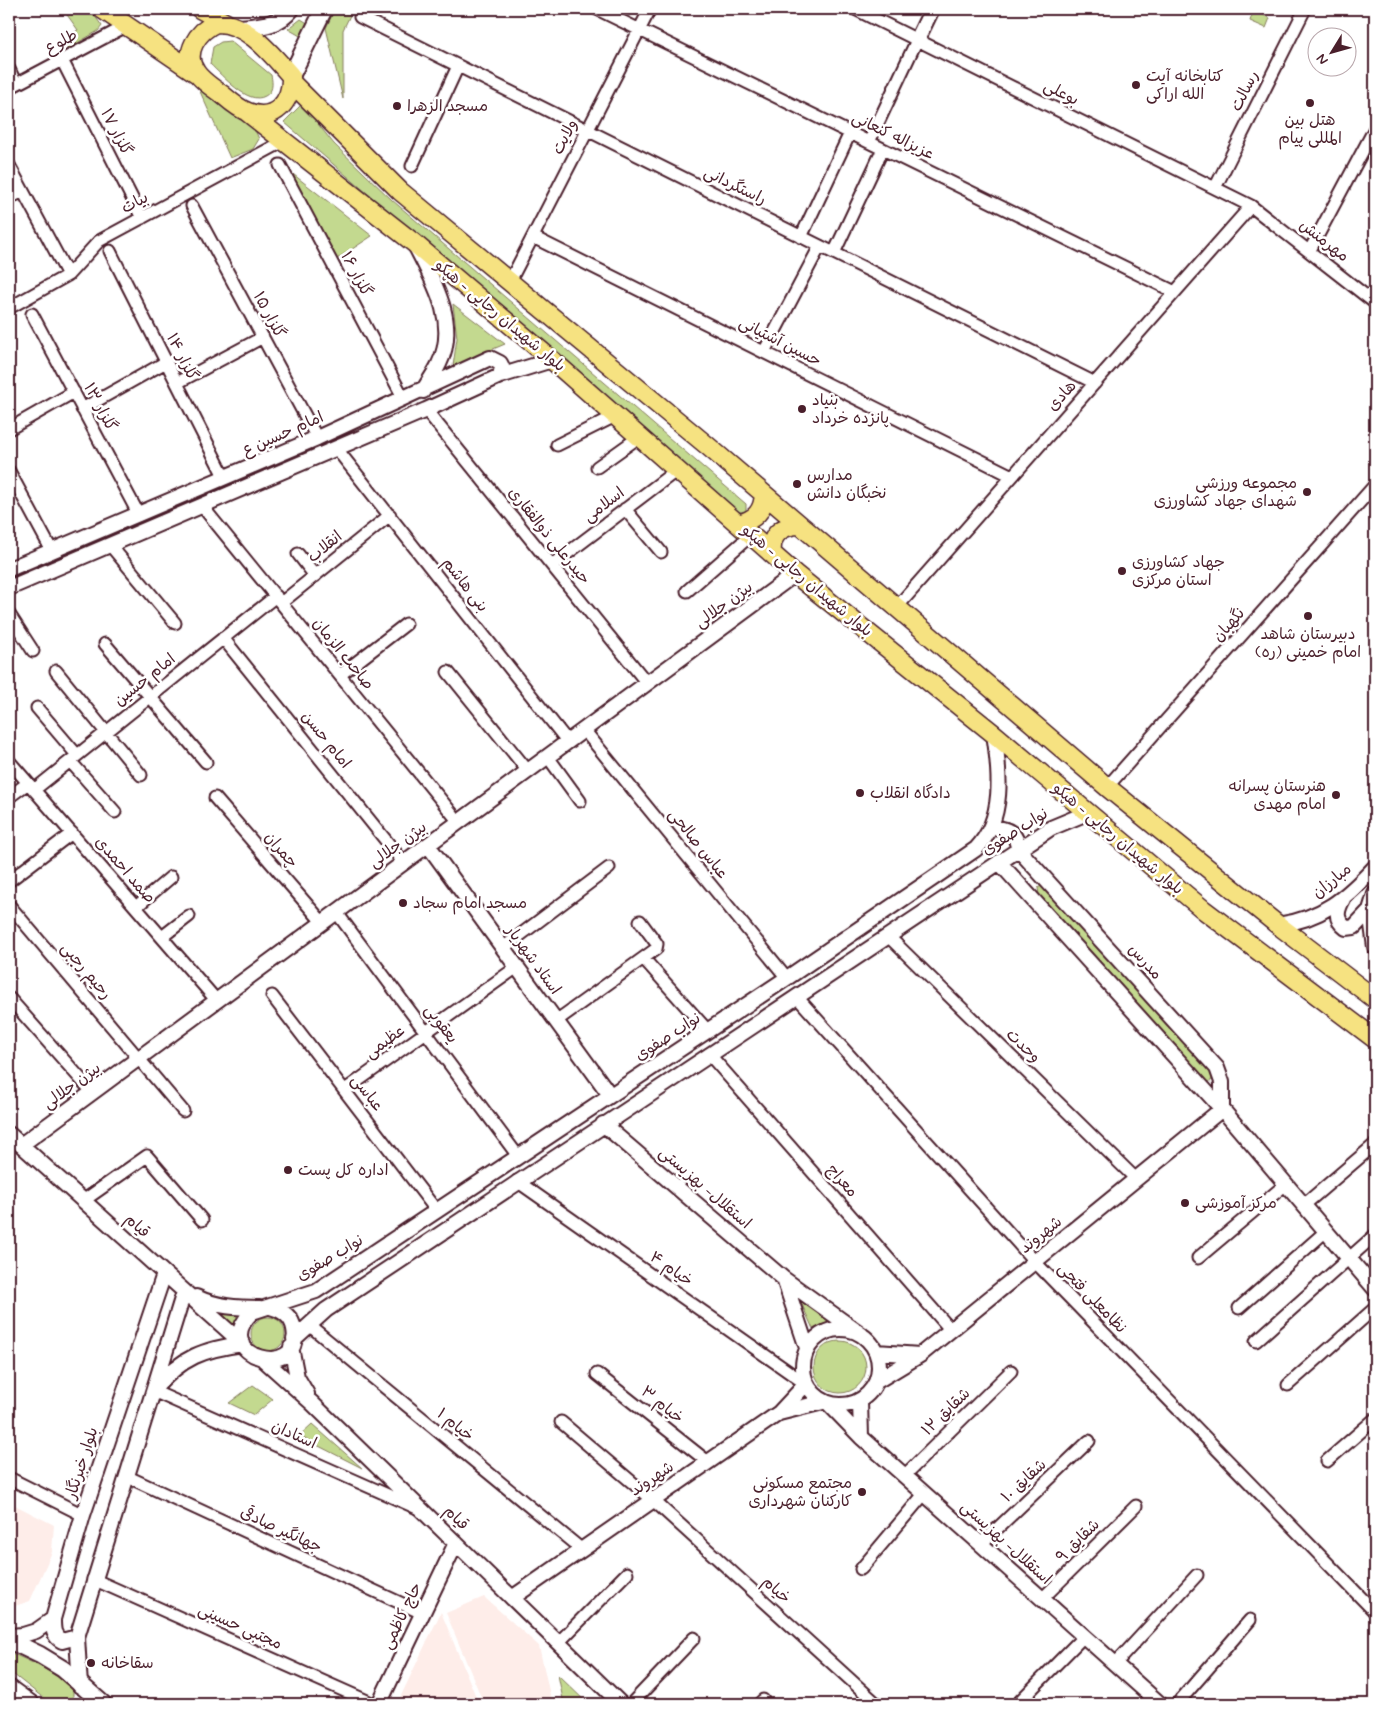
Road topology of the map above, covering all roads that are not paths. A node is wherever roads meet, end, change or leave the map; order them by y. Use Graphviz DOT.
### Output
graph roads {
  1 [pos="102,9"];
  2 [pos="200,9"];
  3 [pos="291,9"];
  4 [pos="306,9"];
  5 [pos="323,9"];
  6 [pos="597,9"];
  7 [pos="650,9"];
  8 [pos="855,9"];
  9 [pos="932,9"];
  10 [pos="1305,9"];
  11 [pos="360,17"];
  12 [pos="128,25"];
  13 [pos="233,25"];
  14 [pos="639,29"];
  15 [pos="917,40"];
  16 [pos="62,60"];
  17 [pos="458,66"];
  18 [pos="9,69"];
  19 [pos="196,73"];
  20 [pos="291,79"];
  21 [pos="13,86"];
  22 [pos="247,112"];
  23 [pos="1375,128"];
  24 [pos="587,131"];
  25 [pos="850,133"];
  26 [pos="286,140"];
  27 [pos="869,142"];
  28 [pos="882,149"];
  29 [pos="280,164"];
  30 [pos="9,165"];
  31 [pos="412,166"];
  32 [pos="1215,188"];
  33 [pos="23,191"];
  34 [pos="9,198"];
  35 [pos="192,206"];
  36 [pos="1251,206"];
  37 [pos="142,218"];
  38 [pos="533,237"];
  39 [pos="801,237"];
  40 [pos="414,243"];
  41 [pos="820,246"];
  42 [pos="1310,250"];
  43 [pos="110,251"];
  44 [pos="834,253"];
  45 [pos="68,275"];
  46 [pos="510,281"];
  47 [pos="1176,292"];
  48 [pos="1375,303"];
  49 [pos="9,308"];
  50 [pos="32,314"];
  51 [pos="263,338"];
  52 [pos="764,352"];
  53 [pos="552,360"];
  54 [pos="166,362"];
  55 [pos="500,376"];
  56 [pos="177,383"];
  57 [pos="1095,383"];
  58 [pos="422,391"];
  59 [pos="74,392"];
  60 [pos="404,399"];
  61 [pos="82,409"];
  62 [pos="426,410"];
  63 [pos="615,416"];
  64 [pos="9,429"];
  65 [pos="639,437"];
  66 [pos="317,438"];
  67 [pos="557,446"];
  68 [pos="336,448"];
  69 [pos="598,467"];
  70 [pos="676,470"];
  71 [pos="9,471"];
  72 [pos="1012,476"];
  73 [pos="226,478"];
  74 [pos="1375,485"];
  75 [pos="764,494"];
  76 [pos="202,506"];
  77 [pos="625,509"];
  78 [pos="139,515"];
  79 [pos="390,516"];
  80 [pos="798,525"];
  81 [pos="745,530"];
  82 [pos="110,545"];
  83 [pos="52,551"];
  84 [pos="661,552"];
  85 [pos="772,553"];
  86 [pos="298,554"];
  87 [pos="552,566"];
  88 [pos="9,569"];
  89 [pos="795,574"];
  90 [pos="315,576"];
  91 [pos="9,588"];
  92 [pos="687,591"];
  93 [pos="278,600"];
  94 [pos="897,607"];
  95 [pos="9,614"];
  96 [pos="175,623"];
  97 [pos="406,624"];
  98 [pos="223,638"];
  99 [pos="105,644"];
  100 [pos="33,651"];
  101 [pos="56,671"];
  102 [pos="448,672"];
  103 [pos="340,675"];
  104 [pos="648,683"];
  105 [pos="151,696"];
  106 [pos="37,708"];
  107 [pos="584,730"];
  108 [pos="105,733"];
  109 [pos="994,734"];
  110 [pos="568,742"];
  111 [pos="548,756"];
  112 [pos="74,758"];
  113 [pos="9,761"];
  114 [pos="206,762"];
  115 [pos="528,771"];
  116 [pos="141,774"];
  117 [pos="31,786"];
  118 [pos="1107,787"];
  119 [pos="9,797"];
  120 [pos="215,798"];
  121 [pos="580,801"];
  122 [pos="115,812"];
  123 [pos="1087,813"];
  124 [pos="459,822"];
  125 [pos="992,828"];
  126 [pos="72,834"];
  127 [pos="428,845"];
  128 [pos="1018,849"];
  129 [pos="999,862"];
  130 [pos="404,863"];
  131 [pos="1375,867"];
  132 [pos="609,868"];
  133 [pos="172,877"];
  134 [pos="9,881"];
  135 [pos="1375,894"];
  136 [pos="1343,898"];
  137 [pos="9,905"];
  138 [pos="136,907"];
  139 [pos="1370,910"];
  140 [pos="337,912"];
  141 [pos="189,916"];
  142 [pos="640,921"];
  143 [pos="323,923"];
  144 [pos="1278,925"];
  145 [pos="888,936"];
  146 [pos="162,937"];
  147 [pos="1375,947"];
  148 [pos="503,948"];
  149 [pos="644,959"];
  150 [pos="517,967"];
  151 [pos="787,978"];
  152 [pos="1355,984"];
  153 [pos="1375,986"];
  154 [pos="272,996"];
  155 [pos="796,996"];
  156 [pos="9,998"];
  157 [pos="1375,999"];
  158 [pos="217,1001"];
  159 [pos="556,1021"];
  160 [pos="708,1031"];
  161 [pos="426,1032"];
  162 [pos="1375,1039"];
  163 [pos="709,1054"];
  164 [pos="139,1058"];
  165 [pos="345,1090"];
  166 [pos="93,1093"];
  167 [pos="610,1095"];
  168 [pos="1222,1109"];
  169 [pos="183,1111"];
  170 [pos="603,1124"];
  171 [pos="9,1134"];
  172 [pos="21,1145"];
  173 [pos="1373,1146"];
  174 [pos="518,1156"];
  175 [pos="1136,1179"];
  176 [pos="517,1181"];
  177 [pos="1286,1184"];
  178 [pos="83,1201"];
  179 [pos="1304,1206"];
  180 [pos="436,1210"];
  181 [pos="202,1220"];
  182 [pos="1326,1231"];
  183 [pos="1375,1235"];
  184 [pos="1198,1258"];
  185 [pos="1348,1258"];
  186 [pos="1034,1262"];
  187 [pos="164,1274"];
  188 [pos="784,1279"];
  189 [pos="1375,1290"];
  190 [pos="316,1291"];
  191 [pos="184,1292"];
  192 [pos="265,1307"];
  193 [pos="1239,1308"];
  194 [pos="1375,1308"];
  195 [pos="326,1310"];
  196 [pos="309,1325"];
  197 [pos="951,1330"];
  198 [pos="143,1335"];
  199 [pos="862,1335"];
  200 [pos="1256,1340"];
  201 [pos="167,1341"];
  202 [pos="293,1343"];
  203 [pos="243,1344"];
  204 [pos="807,1348"];
  205 [pos="876,1352"];
  206 [pos="920,1355"];
  207 [pos="264,1360"];
  208 [pos="1011,1371"];
  209 [pos="597,1374"];
  210 [pos="877,1381"];
  211 [pos="806,1384"];
  212 [pos="1288,1385"];
  213 [pos="153,1391"];
  214 [pos="860,1400"];
  215 [pos="312,1403"];
  216 [pos="827,1403"];
  217 [pos="779,1413"];
  218 [pos="1375,1419"];
  219 [pos="561,1422"];
  220 [pos="861,1437"];
  221 [pos="1090,1441"];
  222 [pos="1327,1461"];
  223 [pos="708,1462"];
  224 [pos="126,1476"];
  225 [pos="904,1476"];
  226 [pos="9,1478"];
  227 [pos="924,1494"];
  228 [pos="653,1500"];
  229 [pos="1136,1506"];
  230 [pos="422,1510"];
  231 [pos="83,1515"];
  232 [pos="456,1543"];
  233 [pos="981,1544"];
  234 [pos="581,1549"];
  235 [pos="860,1569"];
  236 [pos="628,1573"];
  237 [pos="1197,1575"];
  238 [pos="93,1580"];
  239 [pos="512,1598"];
  240 [pos="1042,1599"];
  241 [pos="1375,1612"];
  242 [pos="422,1613"];
  243 [pos="53,1618"];
  244 [pos="1250,1620"];
  245 [pos="9,1636"];
  246 [pos="1084,1636"];
  247 [pos="77,1637"];
  248 [pos="694,1638"];
  249 [pos="9,1640"];
  250 [pos="558,1643"];
  251 [pos="1115,1664"];
  252 [pos="80,1686"];
  253 [pos="9,1692"];
  254 [pos="31,1704"];
  255 [pos="82,1704"];
  256 [pos="103,1704"];
  257 [pos="374,1704"];
  258 [pos="379,1704"];
  259 [pos="621,1704"];
  260 [pos="631,1704"];
  261 [pos="877,1704"];
  262 [pos="1017,1704"];
  263 [pos="1159,1704"];
  264 [pos="1177,1704"];
  1 -- 12 [label="main road"];
  2 -- 13 [label="main road"];
  3 -- 13 [label="main road"];
  4 -- 5 [label="main road"];
  5 -- 20 [label="main road"];
  6 -- 14 [label="street, عزیزاله کنعانی"];
  7 -- 14 [label="street, ولایت"];
  8 -- 15 [label="street, بوعلی"];
  9 -- 15 [label="street"];
  10 -- 32 [label="street, رسالت"];
  11 -- 17 [label="street, راستگردانی"];
  12 -- 16 [label="street, طلوع"];
  12 -- 19 [label="main road"];
  13 -- 19 [label="main road"];
  13 -- 20 [label="main road"];
  14 -- 24 [label="street, ولایت"];
  14 -- 25 [label="street, عزیزاله کنعانی"];
  15 -- 27 [label="street"];
  15 -- 32 [label="street, بوعلی"];
  16 -- 21 [label="street, طلوع"];
  16 -- 37 [label="street, گلزار ۱۷"];
  17 -- 24 [label="street, راستگردانی"];
  17 -- 31 [label="street"];
  18 -- 21 [label="street"];
  19 -- 22 [label="main road"];
  20 -- 22 [label="main road"];
  20 -- 46 [label="main road, بلوار شهیدان رجایی - هپکو"];
  22 -- 26 [label="main road, بلوار شهیدان رجایی - هپکو"];
  23 -- 42 [label="street"];
  24 -- 38 [label="street, ولایت"];
  24 -- 39 [label="street, راستگردانی"];
  25 -- 27 [label="street, عزیزاله کنعانی"];
  25 -- 39 [label="street"];
  26 -- 37 [label="street, بیات"];
  26 -- 40 [label="main road, بلوار شهیدان رجایی - هپکو"];
  27 -- 28 [label="street, عزیزاله کنعانی"];
  28 -- 44 [label="street"];
  28 -- 47 [label="street, عزیزاله کنعانی"];
  29 -- 60 [label="street, گلزار ۱۶"];
  30 -- 33 [label="street"];
  32 -- 36 [label="street, بوعلی"];
  33 -- 34 [label="street"];
  33 -- 45 [label="street"];
  35 -- 51 [label="street, گلزار ۱۵"];
  36 -- 42 [label="street, مهرمنش"];
  36 -- 47 [label="street, هادی"];
  37 -- 45 [label="street, بیات"];
  38 -- 46 [label="street, ولایت"];
  38 -- 52 [label="street, حسین آشتیانی"];
  39 -- 41 [label="street, راستگردانی"];
  40 -- 53 [label="main road, بلوار شهیدان رجایی - هپکو"];
  40 -- 58 [label="street"];
  41 -- 44 [label="street, راستگردانی"];
  41 -- 52 [label="street"];
  42 -- 48 [label="street, مهرمنش"];
  43 -- 54 [label="street, گلزار ۱۴"];
  44 -- 57 [label="street, راستگردانی"];
  45 -- 49 [label="street, بیات"];
  46 -- 75 [label="main road, بلوار شهیدان رجایی - هپکو"];
  47 -- 57 [label="street, هادی"];
  50 -- 59 [label="street, گلزار ۱۳"];
  51 -- 56 [label="street"];
  51 -- 66 [label="street, گلزار ۱۵"];
  52 -- 72 [label="street, حسین آشتیانی"];
  53 -- 55 [label="street, امام حسین ع"];
  53 -- 63 [label="main road, بلوار شهیدان رجایی - هپکو"];
  54 -- 56 [label="street, گلزار ۱۴"];
  54 -- 61 [label="street"];
  55 -- 58 [label="street, امام حسین ع"];
  55 -- 62 [label="street, امام حسین ع"];
  56 -- 73 [label="street, گلزار ۱۴"];
  57 -- 72 [label="street, هادی"];
  58 -- 60 [label="street, امام حسین ع"];
  59 -- 61 [label="street, گلزار ۱۳"];
  59 -- 64 [label="street"];
  60 -- 66 [label="street, امام حسین ع"];
  61 -- 78 [label="street, گلزار ۱۳"];
  62 -- 68 [label="street, امام حسین ع"];
  62 -- 87 [label="street, حیدرعلی ذوالفقاری"];
  63 -- 65 [label="main road, بلوار شهیدان رجایی - هپکو"];
  63 -- 67 [label="street"];
  65 -- 69 [label="street"];
  65 -- 70 [label="main road, بلوار شهیدان رجایی - هپکو"];
  66 -- 73 [label="street, امام حسین ع"];
  68 -- 76 [label="street, امام حسین ع"];
  68 -- 79 [label="street, بنی هاشم"];
  70 -- 77 [label="street, اسلامی"];
  70 -- 81 [label="main road, بلوار شهیدان رجایی - هپکو"];
  71 -- 83 [label="street"];
  72 -- 94 [label="street, هادی"];
  73 -- 78 [label="street, امام حسین ع"];
  74 -- 118 [label="street, نگهبان"];
  75 -- 80 [label="main road, بلوار شهیدان رجایی - هپکو"];
  75 -- 81 [label="main road"];
  76 -- 82 [label="street, امام حسین ع"];
  76 -- 93 [label="street, صاحب الزمان"];
  77 -- 84 [label="street"];
  77 -- 87 [label="street, اسلامی"];
  78 -- 83 [label="street, امام حسین ع"];
  79 -- 90 [label="street, انقلاب"];
  79 -- 110 [label="street, بنی هاشم"];
  80 -- 85 [label="main road"];
  80 -- 94 [label="main road, بلوار شهیدان رجایی - هپکو"];
  81 -- 85 [label="main road, بلوار شهیدان رجایی - هپکو"];
  81 -- 92 [label="street"];
  82 -- 91 [label="street, امام حسین ع"];
  82 -- 96 [label="street"];
  83 -- 88 [label="street, امام حسین ع"];
  85 -- 89 [label="main road, بلوار شهیدان رجایی - هپکو"];
  86 -- 90 [label="street"];
  87 -- 104 [label="street, حیدرعلی ذوالفقاری"];
  89 -- 104 [label="street, بیژن جلالی"];
  89 -- 109 [label="main road, بلوار شهیدان رجایی - هپکو"];
  90 -- 93 [label="street, انقلاب"];
  93 -- 98 [label="street, امام حسین"];
  93 -- 103 [label="street, صاحب الزمان"];
  94 -- 118 [label="main road, بلوار شهیدان رجایی - هپکو"];
  95 -- 100 [label="street"];
  97 -- 103 [label="street"];
  98 -- 105 [label="street, امام حسین"];
  98 -- 130 [label="street, امام حسن"];
  99 -- 105 [label="street"];
  101 -- 108 [label="street"];
  102 -- 115 [label="street"];
  103 -- 124 [label="street, صاحب الزمان"];
  104 -- 107 [label="street, بیژن جلالی"];
  105 -- 108 [label="street, امام حسین"];
  105 -- 114 [label="street"];
  106 -- 112 [label="street"];
  107 -- 110 [label="street, بیژن جلالی"];
  107 -- 151 [label="street, عباس صالحی"];
  108 -- 112 [label="street, امام حسین"];
  108 -- 116 [label="street"];
  109 -- 123 [label="main road, بلوار شهیدان رجایی - هپکو"];
  109 -- 125 [label="street, نواب صفوی"];
  110 -- 111 [label="street, بیژن جلالی"];
  111 -- 115 [label="street, بیژن جلالی"];
  111 -- 121 [label="street"];
  112 -- 117 [label="street, امام حسین"];
  112 -- 122 [label="street"];
  113 -- 117 [label="street, صمد احمدی"];
  115 -- 124 [label="street, بیژن جلالی"];
  117 -- 119 [label="street, امام حسین"];
  117 -- 126 [label="street, صمد احمدی"];
  118 -- 144 [label="main road, بلوار شهیدان رجایی - هپکو"];
  120 -- 143 [label="street, چمران"];
  123 -- 128 [label="street, نواب صفوی"];
  123 -- 162 [label="main road, بلوار شهیدان رجایی - هپکو"];
  124 -- 127 [label="street, بیژن جلالی"];
  125 -- 128 [label="street, مدرس"];
  125 -- 151 [label="street, نواب صفوی"];
  126 -- 134 [label="street"];
  126 -- 138 [label="street, صمد احمدی"];
  127 -- 130 [label="street, بیژن جلالی"];
  127 -- 148 [label="street, استاد شهریار"];
  128 -- 129 [label="street, نواب صفوی"];
  128 -- 168 [label="street, مدرس"];
  129 -- 145 [label="street, نواب صفوی"];
  129 -- 168 [label="street"];
  130 -- 140 [label="street, بیژن جلالی"];
  131 -- 136 [label="street, مبارزان"];
  132 -- 148 [label="street"];
  133 -- 138 [label="street"];
  135 -- 139 [label="street"];
  136 -- 139 [label="street"];
  136 -- 144 [label="street, مبارزان"];
  137 -- 164 [label="street, رحیم رجبی"];
  138 -- 146 [label="street, صمد احمدی"];
  139 -- 147 [label="street"];
  140 -- 143 [label="street, بیژن جلالی"];
  140 -- 161 [label="street, یعقوبی"];
  141 -- 146 [label="street"];
  142 -- 149 [label="street"];
  143 -- 158 [label="street, بیژن جلالی"];
  144 -- 152 [label="main road, بلوار شهیدان رجایی - هپکو"];
  145 -- 155 [label="street, نواب صفوی"];
  145 -- 175 [label="street, وحدت"];
  146 -- 158 [label="street, صمد احمدی"];
  148 -- 150 [label="street, استاد شهریار"];
  149 -- 159 [label="street"];
  149 -- 160 [label="street"];
  150 -- 159 [label="street, استاد شهریار"];
  150 -- 161 [label="street, عظیمی"];
  151 -- 160 [label="street, نواب صفوی"];
  152 -- 153 [label="main road"];
  152 -- 157 [label="main road, بلوار شهیدان رجایی - هپکو"];
  154 -- 165 [label="street, عباسی"];
  155 -- 163 [label="street, نواب صفوی"];
  155 -- 186 [label="street, نظامعلی فتحی"];
  156 -- 166 [label="street"];
  158 -- 164 [label="street, بیژن جلالی"];
  159 -- 167 [label="street, استاد شهریار"];
  160 -- 167 [label="street, نواب صفوی"];
  161 -- 165 [label="street, عظیمی"];
  161 -- 174 [label="street, یعقوبی"];
  163 -- 170 [label="street, نواب صفوی"];
  163 -- 197 [label="street, معراج"];
  164 -- 166 [label="street, بیژن جلالی"];
  164 -- 169 [label="street, رحیم رجبی"];
  165 -- 180 [label="street, عباسی"];
  166 -- 172 [label="street, بیژن جلالی"];
  167 -- 174 [label="street, نواب صفوی"];
  168 -- 175 [label="street, شهروند"];
  168 -- 177 [label="street"];
  170 -- 176 [label="street, نواب صفوی"];
  170 -- 188 [label="street, استقلال- بهزیستی"];
  171 -- 172 [label="street, قیام"];
  172 -- 178 [label="street, قیام"];
  173 -- 179 [label="street"];
  174 -- 180 [label="street, نواب صفوی"];
  175 -- 186 [label="street, شهروند"];
  176 -- 195 [label="street, نواب صفوی"];
  176 -- 211 [label="street, خیام ۴"];
  177 -- 179 [label="street"];
  177 -- 184 [label="street"];
  178 -- 181 [label="street"];
  178 -- 187 [label="street, قیام"];
  179 -- 182 [label="street"];
  180 -- 190 [label="street, نواب صفوی"];
  182 -- 185 [label="street"];
  182 -- 193 [label="street"];
  183 -- 185 [label="street"];
  185 -- 189 [label="street"];
  185 -- 200 [label="street"];
  186 -- 197 [label="street, شهروند"];
  186 -- 241 [label="street, نظامعلی فتحی"];
  187 -- 191 [label="street, قیام"];
  187 -- 198 [label="street, بلوار خبرنگار"];
  188 -- 199 [label="street, استقلال- بهزیستی"];
  188 -- 204 [label="street"];
  190 -- 192 [label="street, نواب صفوی"];
  190 -- 195 [label="street"];
  191 -- 192 [label="street"];
  191 -- 201 [label="street"];
  191 -- 203 [label="street, قیام"];
  192 -- 202 [label="street"];
  192 -- 203 [label="street"];
  194 -- 212 [label="street"];
  195 -- 196 [label="street, نواب صفوی"];
  196 -- 202 [label="street, نواب صفوی"];
  196 -- 234 [label="street, خیام ۱"];
  197 -- 206 [label="street, شهروند"];
  198 -- 201 [label="street"];
  198 -- 231 [label="street, بلوار خبرنگار"];
  199 -- 204 [label="street"];
  199 -- 205 [label="street"];
  201 -- 213 [label="street"];
  202 -- 207 [label="street"];
  202 -- 215 [label="street"];
  203 -- 207 [label="street"];
  203 -- 213 [label="street"];
  204 -- 211 [label="street"];
  205 -- 206 [label="street"];
  205 -- 210 [label="street"];
  206 -- 210 [label="street, شهروند"];
  207 -- 215 [label="street, قیام"];
  208 -- 225 [label="street, شقایق ۱۲"];
  209 -- 223 [label="street, خیام ۳"];
  210 -- 214 [label="street"];
  211 -- 216 [label="street"];
  211 -- 217 [label="street, شهروند"];
  213 -- 224 [label="street"];
  213 -- 230 [label="street, استادان"];
  214 -- 216 [label="street"];
  214 -- 220 [label="street"];
  215 -- 230 [label="street, قیام"];
  216 -- 217 [label="street"];
  216 -- 220 [label="street, استقلال- بهزیستی"];
  217 -- 223 [label="street, شهروند"];
  218 -- 222 [label="street"];
  219 -- 228 [label="street, خیام"];
  220 -- 225 [label="street, استقلال- بهزیستی"];
  221 -- 233 [label="street, شقایق ۱۰"];
  223 -- 228 [label="street, شهروند"];
  224 -- 238 [label="street"];
  224 -- 242 [label="street, جهانگیر صادقی"];
  225 -- 227 [label="street, استقلال- بهزیستی"];
  226 -- 231 [label="street"];
  227 -- 233 [label="street, استقلال- بهزیستی"];
  227 -- 235 [label="street"];
  228 -- 234 [label="street, شهروند"];
  228 -- 261 [label="street, خیام"];
  229 -- 240 [label="street, شقایق ۹"];
  230 -- 232 [label="street, قیام"];
  231 -- 243 [label="street, بلوار خبرنگار"];
  232 -- 239 [label="street, قیام"];
  232 -- 242 [label="street, حاج کاظمی"];
  233 -- 240 [label="street, استقلال- بهزیستی"];
  234 -- 239 [label="street, شهروند"];
  236 -- 250 [label="street"];
  237 -- 251 [label="street"];
  238 -- 247 [label="street"];
  238 -- 257 [label="street, مجتبی حسینی"];
  239 -- 250 [label="street, قیام"];
  240 -- 246 [label="street, استقلال- بهزیستی"];
  242 -- 258 [label="street, حاج کاظمی"];
  243 -- 245 [label="street"];
  243 -- 247 [label="street"];
  244 -- 264 [label="street"];
  246 -- 251 [label="street, استقلال- بهزیستی"];
  246 -- 262 [label="street"];
  247 -- 252 [label="street"];
  248 -- 260 [label="street"];
  249 -- 252 [label="main road"];
  250 -- 259 [label="street, قیام"];
  251 -- 263 [label="street, استقلال- بهزیستی"];
  252 -- 255 [label="main road"];
  252 -- 256 [label="main road"];
  253 -- 254 [label="main road"];
}
